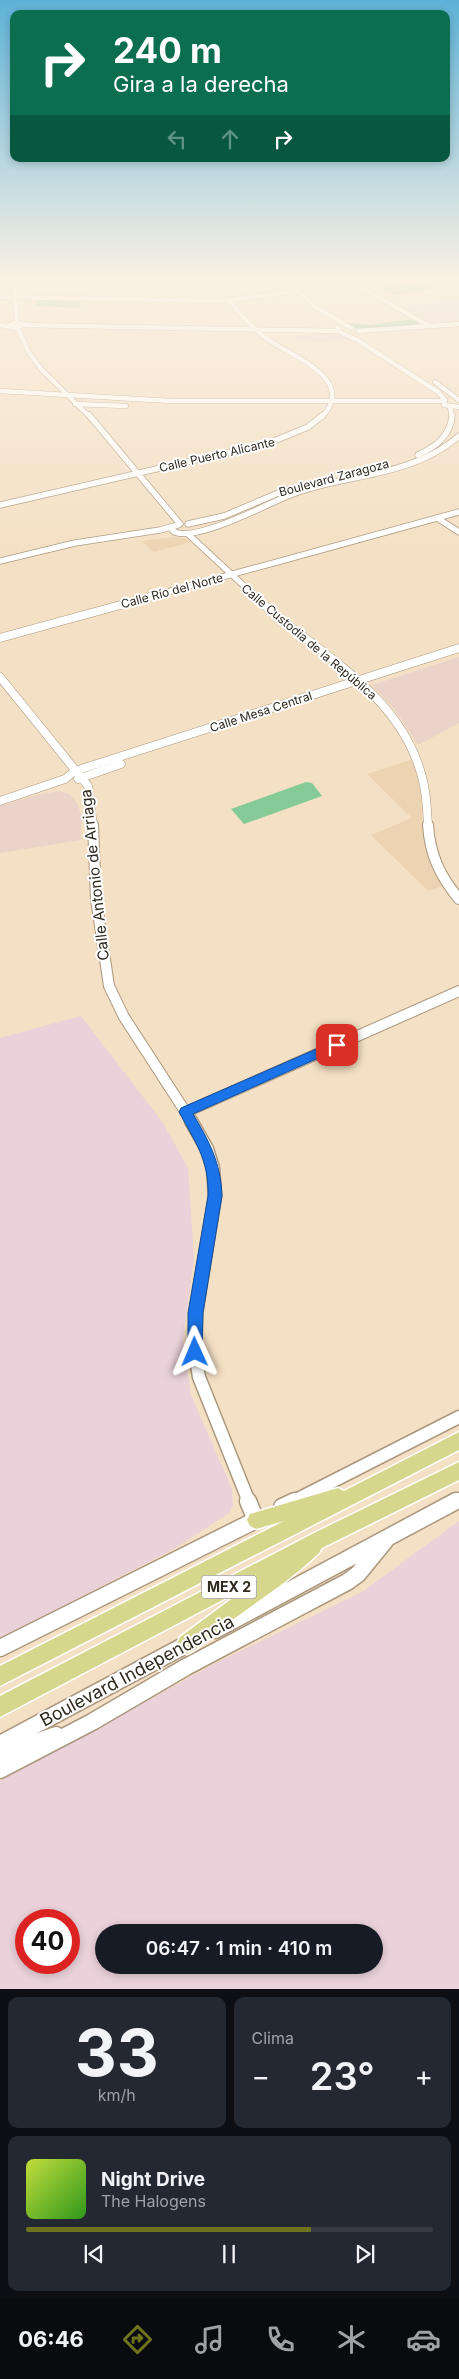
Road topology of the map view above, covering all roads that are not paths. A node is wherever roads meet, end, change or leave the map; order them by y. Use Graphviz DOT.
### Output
graph roads {
  1 [pos="41,369"];
  2 [pos="314,369"];
  3 [pos="402,369"];
  4 [pos="413,369"];
  5 [pos="0,392"];
  6 [pos="23,394"];
  7 [pos="71,397"];
  8 [pos="334,400"];
  9 [pos="459,400"];
  10 [pos="53,401"];
  11 [pos="445,401"];
  12 [pos="63,402"];
  13 [pos="79,404"];
  14 [pos="331,406"];
  15 [pos="136,407"];
  16 [pos="160,407"];
  17 [pos="449,407"];
  18 [pos="459,407"];
  19 [pos="208,408"];
  20 [pos="252,408"];
  21 [pos="459,436"];
  22 [pos="137,474"];
  23 [pos="0,505"];
  24 [pos="459,512"];
  25 [pos="437,518"];
  26 [pos="188,524"];
  27 [pos="176,525"];
  28 [pos="197,531"];
  29 [pos="459,532"];
  30 [pos="186,535"];
  31 [pos="0,561"];
  32 [pos="0,567"];
  33 [pos="231,575"];
  34 [pos="0,638"];
  35 [pos="459,648"];
  36 [pos="459,653"];
  37 [pos="0,677"];
  38 [pos="359,682"];
  39 [pos="75,771"];
  40 [pos="65,779"];
  41 [pos="84,779"];
  42 [pos="0,801"];
  43 [pos="459,899"];
  44 [pos="459,991"];
  45 [pos="186,1112"];
  46 [pos="459,1417"];
  47 [pos="459,1441"];
  48 [pos="459,1470"];
  49 [pos="365,1490"];
  50 [pos="459,1499"];
  51 [pos="256,1520"];
  52 [pos="388,1537"];
  53 [pos="320,1539"];
  54 [pos="187,1644"];
  55 [pos="0,1648"];
  56 [pos="0,1676"];
  57 [pos="0,1706"];
  58 [pos="92,1722"];
  59 [pos="0,1744"];
  60 [pos="0,1755"];
  61 [pos="0,1770"];
  1 -- 7 [label="main road"];
  2 -- 8 [label="main road"];
  3 -- 11 [label="main road"];
  4 -- 9 [label="main road"];
  5 -- 6 [label="main road"];
  6 -- 7 [label="main road"];
  6 -- 10 [label="main road"];
  7 -- 8 [label="main road"];
  7 -- 13 [label="main road"];
  8 -- 11 [label="main road"];
  8 -- 14 [label="main road, Calle Puerto Alicante"];
  9 -- 11 [label="main road"];
  11 -- 17 [label="main road"];
  12 -- 13 [label="main road"];
  13 -- 15 [label="main road"];
  13 -- 22 [label="main road"];
  14 -- 17 [label="main road"];
  14 -- 20 [label="main road"];
  14 -- 22 [label="main road, Calle Puerto Alicante"];
  16 -- 19 [label="main road"];
  17 -- 18 [label="main road"];
  17 -- 26 [label="main road, Boulevard Zaragoza"];
  21 -- 28 [label="main road, Boulevard Zaragoza"];
  22 -- 23 [label="main road, Calle Puerto Alicante"];
  22 -- 27 [label="main road"];
  24 -- 25 [label="main road, Calle Río del Norte"];
  25 -- 29 [label="main road"];
  25 -- 33 [label="main road, Calle Río del Norte"];
  26 -- 27 [label="main road"];
  26 -- 28 [label="main road"];
  27 -- 30 [label="main road, Calle Custodia de la República"];
  27 -- 31 [label="main road"];
  28 -- 30 [label="main road, Boulevard Zaragoza"];
  30 -- 32 [label="main road"];
  30 -- 33 [label="main road, Calle Custodia de la República"];
  33 -- 34 [label="main road, Calle Río del Norte"];
  33 -- 38 [label="main road, Calle Custodia de la República"];
  35 -- 38 [label="main road, Calle Mesa Central"];
  36 -- 38 [label="main road, Calle Mesa Central"];
  37 -- 39 [label="main road, Calle Antonio de Arriaga"];
  38 -- 39 [label="main road, Calle Mesa Central"];
  38 -- 41 [label="main road, Calle Mesa Central"];
  38 -- 43 [label="main road, Calle Custodia de la República"];
  39 -- 40 [label="main road, Calle Mesa Central"];
  39 -- 41 [label="main road, Calle Antonio de Arriaga"];
  40 -- 41 [label="main road, Calle Mesa Central"];
  40 -- 42 [label="main road, Calle Mesa Central"];
  41 -- 45 [label="main road, Calle Antonio de Arriaga"];
  44 -- 45 [label="main road"];
  45 -- 51 [label="main road, Calle Antonio de Arriaga"];
  46 -- 51 [label="main road"];
  47 -- 49 [label="highway, MEX 2"];
  48 -- 53 [label="highway, MEX 2"];
  49 -- 51 [label="highway"];
  49 -- 56 [label="highway, MEX 2"];
  50 -- 52 [label="main road, Boulevard Independencia / MEX 2"];
  51 -- 55 [label="main road"];
  52 -- 54 [label="main road, Boulevard Independencia / MEX 2"];
  52 -- 58 [label="main road"];
  53 -- 54 [label="highway"];
  53 -- 57 [label="highway, MEX 2"];
  54 -- 59 [label="main road, Boulevard Independencia / MEX 2"];
  58 -- 60 [label="main road"];
  58 -- 61 [label="main road"];
}
